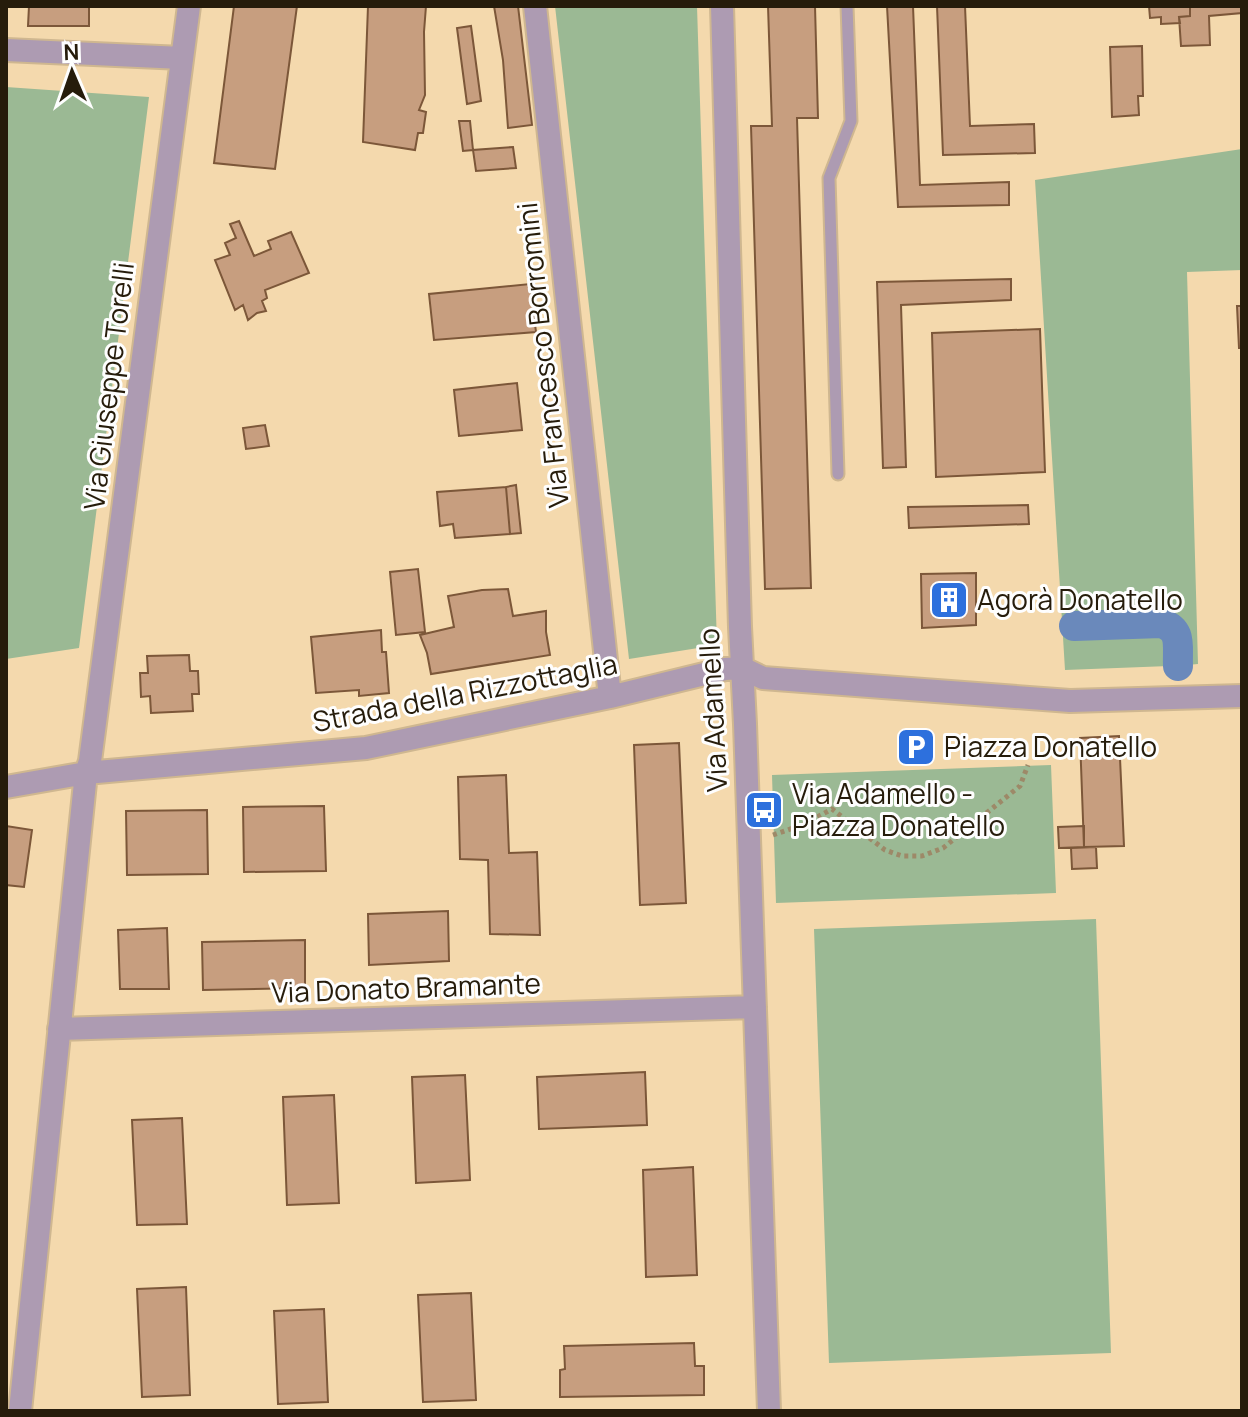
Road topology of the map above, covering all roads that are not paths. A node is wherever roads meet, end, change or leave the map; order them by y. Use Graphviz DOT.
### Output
graph roads {
  1 [pos="189,6"];
  2 [pos="535,6"];
  3 [pos="722,6"];
  4 [pos="847,6"];
  5 [pos="6,50"];
  6 [pos="182,58"];
  7 [pos="838,474"];
  8 [pos="742,668"];
  9 [pos="1242,696"];
  10 [pos="610,697"];
  11 [pos="86,773"];
  12 [pos="6,787"];
  13 [pos="755,1007"];
  14 [pos="59,1029"];
  15 [pos="20,1411"];
  16 [pos="769,1411"];
  1 -- 6 [label="street, Via Giuseppe Torelli"];
  2 -- 10 [label="street, Via Francesco Borromini"];
  3 -- 8 [label="street, Via Adamello"];
  4 -- 7 [label="lane"];
  5 -- 6 [label="street"];
  6 -- 11 [label="street, Via Giuseppe Torelli"];
  8 -- 9 [label="street"];
  8 -- 10 [label="street, Strada della Rizzottaglia"];
  8 -- 13 [label="street, Via Adamello"];
  10 -- 11 [label="street, Strada della Rizzottaglia"];
  11 -- 12 [label="street, Strada della Rizzottaglia"];
  11 -- 14 [label="street, Via Giuseppe Torelli"];
  13 -- 14 [label="street, Via Donato Bramante"];
  13 -- 16 [label="street, Via Adamello"];
  14 -- 15 [label="street, Via Giuseppe Torelli"];
}
